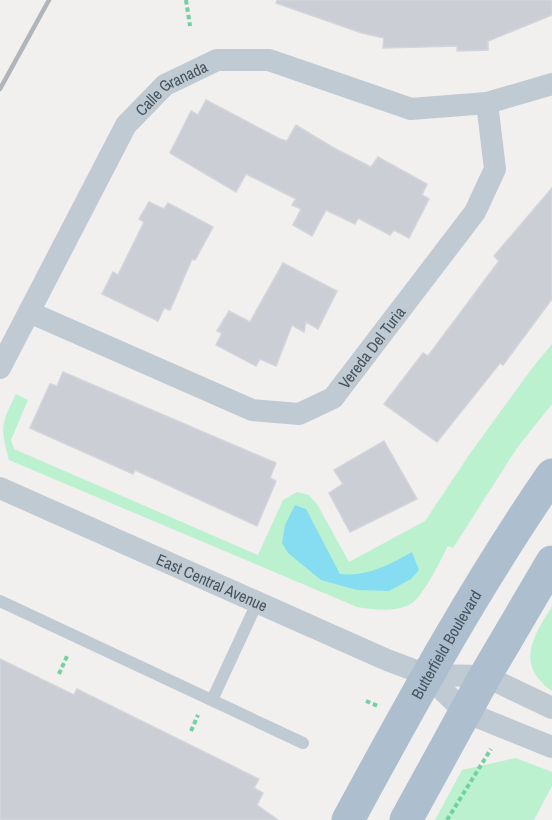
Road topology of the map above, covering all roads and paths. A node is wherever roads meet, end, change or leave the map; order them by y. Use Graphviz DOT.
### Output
graph roads {
  1 [pos="186,0"];
  2 [pos="190,26"];
  3 [pos="552,84"];
  4 [pos="487,103"];
  5 [pos="29,312"];
  6 [pos="0,368"];
  7 [pos="552,475"];
  8 [pos="0,488"];
  9 [pos="552,562"];
  10 [pos="0,601"];
  11 [pos="257,603"];
  12 [pos="427,675"];
  13 [pos="485,676"];
  14 [pos="212,700"];
  15 [pos="552,708"];
  16 [pos="465,712"];
  17 [pos="303,743"];
  18 [pos="552,747"];
  19 [pos="490,751"];
  20 [pos="348,820"];
  21 [pos="406,820"];
  22 [pos="447,820"];
  1 -- 2 [label="path"];
  3 -- 4 [label="street, Calle Granada"];
  4 -- 5 [label="street, Calle Granada"];
  4 -- 5 [label="street, Vereda Del Turia"];
  5 -- 6 [label="street, Calle Granada"];
  7 -- 12 [label="main road, Butterfield Boulevard"];
  8 -- 11 [label="street, East Central Avenue"];
  9 -- 13 [label="main road"];
  10 -- 14 [label="lane"];
  11 -- 12 [label="street, East Central Avenue"];
  11 -- 14 [label="lane"];
  12 -- 13 [label="street, East Central Avenue"];
  12 -- 16 [label="street, East Central Avenue"];
  12 -- 20 [label="main road, Butterfield Boulevard"];
  13 -- 15 [label="street, East Central Avenue"];
  13 -- 16 [label="main road"];
  14 -- 17 [label="lane"];
  16 -- 18 [label="street, East Central Avenue"];
  16 -- 21 [label="main road"];
  19 -- 22 [label="path"];
}
